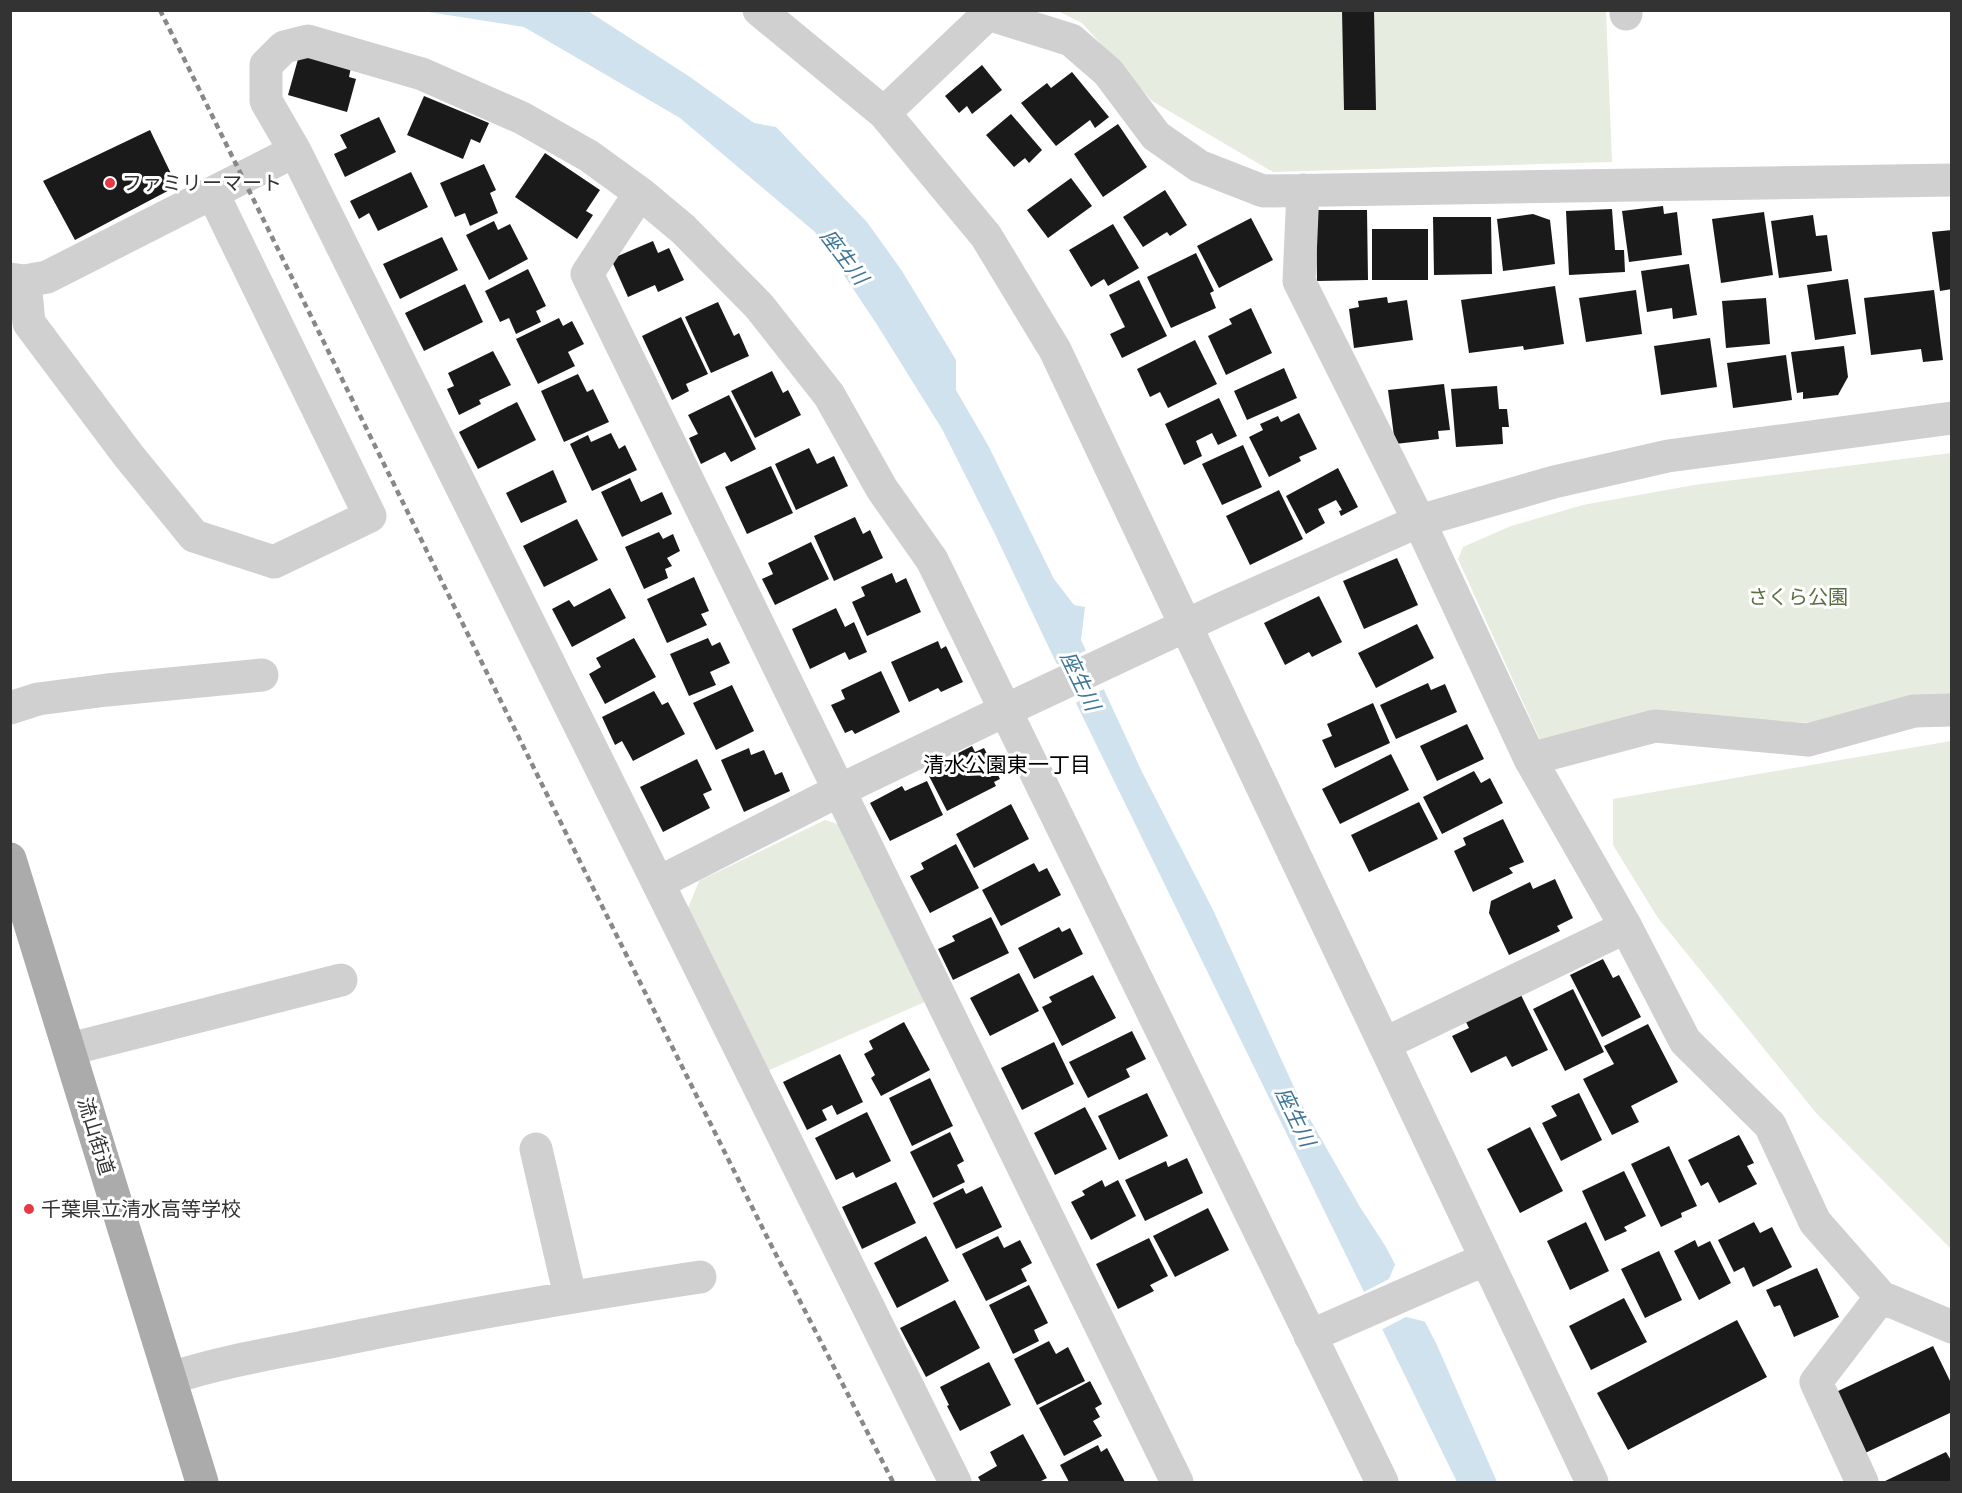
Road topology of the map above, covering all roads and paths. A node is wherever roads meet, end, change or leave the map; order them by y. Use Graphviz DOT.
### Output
graph roads {
  1 [pos="759,10"];
  2 [pos="987,12"];
  3 [pos="884,113"];
  4 [pos="295,151"];
  5 [pos="1952,180"];
  6 [pos="1304,190"];
  7 [pos="640,193"];
  8 [pos="213,194"];
  9 [pos="18,280"];
  10 [pos="1952,418"];
  11 [pos="1419,521"];
  12 [pos="1185,627"];
  13 [pos="262,675"];
  14 [pos="1019,705"];
  15 [pos="10,708"];
  16 [pos="1952,710"];
  17 [pos="1530,759"];
  18 [pos="838,791"];
  19 [pos="10,859"];
  20 [pos="658,883"];
  21 [pos="1626,927"];
  22 [pos="341,980"];
  23 [pos="1384,1044"];
  24 [pos="70,1049"];
  25 [pos="536,1149"];
  26 [pos="1486,1259"];
  27 [pos="700,1277"];
  28 [pos="570,1296"];
  29 [pos="1881,1297"];
  30 [pos="1952,1327"];
  31 [pos="1310,1336"];
  32 [pos="171,1378"];
  33 [pos="202,1482"];
  34 [pos="955,1482"];
  35 [pos="1177,1482"];
  36 [pos="1382,1482"];
  37 [pos="1592,1482"];
  38 [pos="1862,1482"];
  1 -- 3 [label="street"];
  2 -- 3 [label="street"];
  2 -- 6 [label="street"];
  3 -- 12 [label="street"];
  4 -- 7 [label="street"];
  4 -- 8 [label="street"];
  4 -- 20 [label="street"];
  5 -- 6 [label="street"];
  6 -- 11 [label="street"];
  7 -- 14 [label="street"];
  7 -- 18 [label="street"];
  8 -- 9 [label="street"];
  8 -- 9 [label="street"];
  10 -- 11 [label="street"];
  11 -- 12 [label="street"];
  11 -- 17 [label="street"];
  12 -- 14 [label="street"];
  12 -- 23 [label="street"];
  13 -- 15 [label="street"];
  14 -- 18 [label="street"];
  14 -- 31 [label="street"];
  16 -- 17 [label="street"];
  17 -- 21 [label="street"];
  18 -- 20 [label="street"];
  18 -- 35 [label="street"];
  19 -- 24 [label="main road, 流山街道"];
  20 -- 34 [label="street"];
  21 -- 23 [label="street"];
  21 -- 29 [label="street"];
  22 -- 24 [label="street"];
  23 -- 26 [label="street"];
  24 -- 32 [label="main road, 流山街道"];
  25 -- 28 [label="street"];
  26 -- 31 [label="street"];
  26 -- 37 [label="street"];
  27 -- 28 [label="street"];
  28 -- 32 [label="street"];
  29 -- 30 [label="street"];
  29 -- 38 [label="street"];
  31 -- 36 [label="street"];
  32 -- 33 [label="main road, 流山街道"];
}
